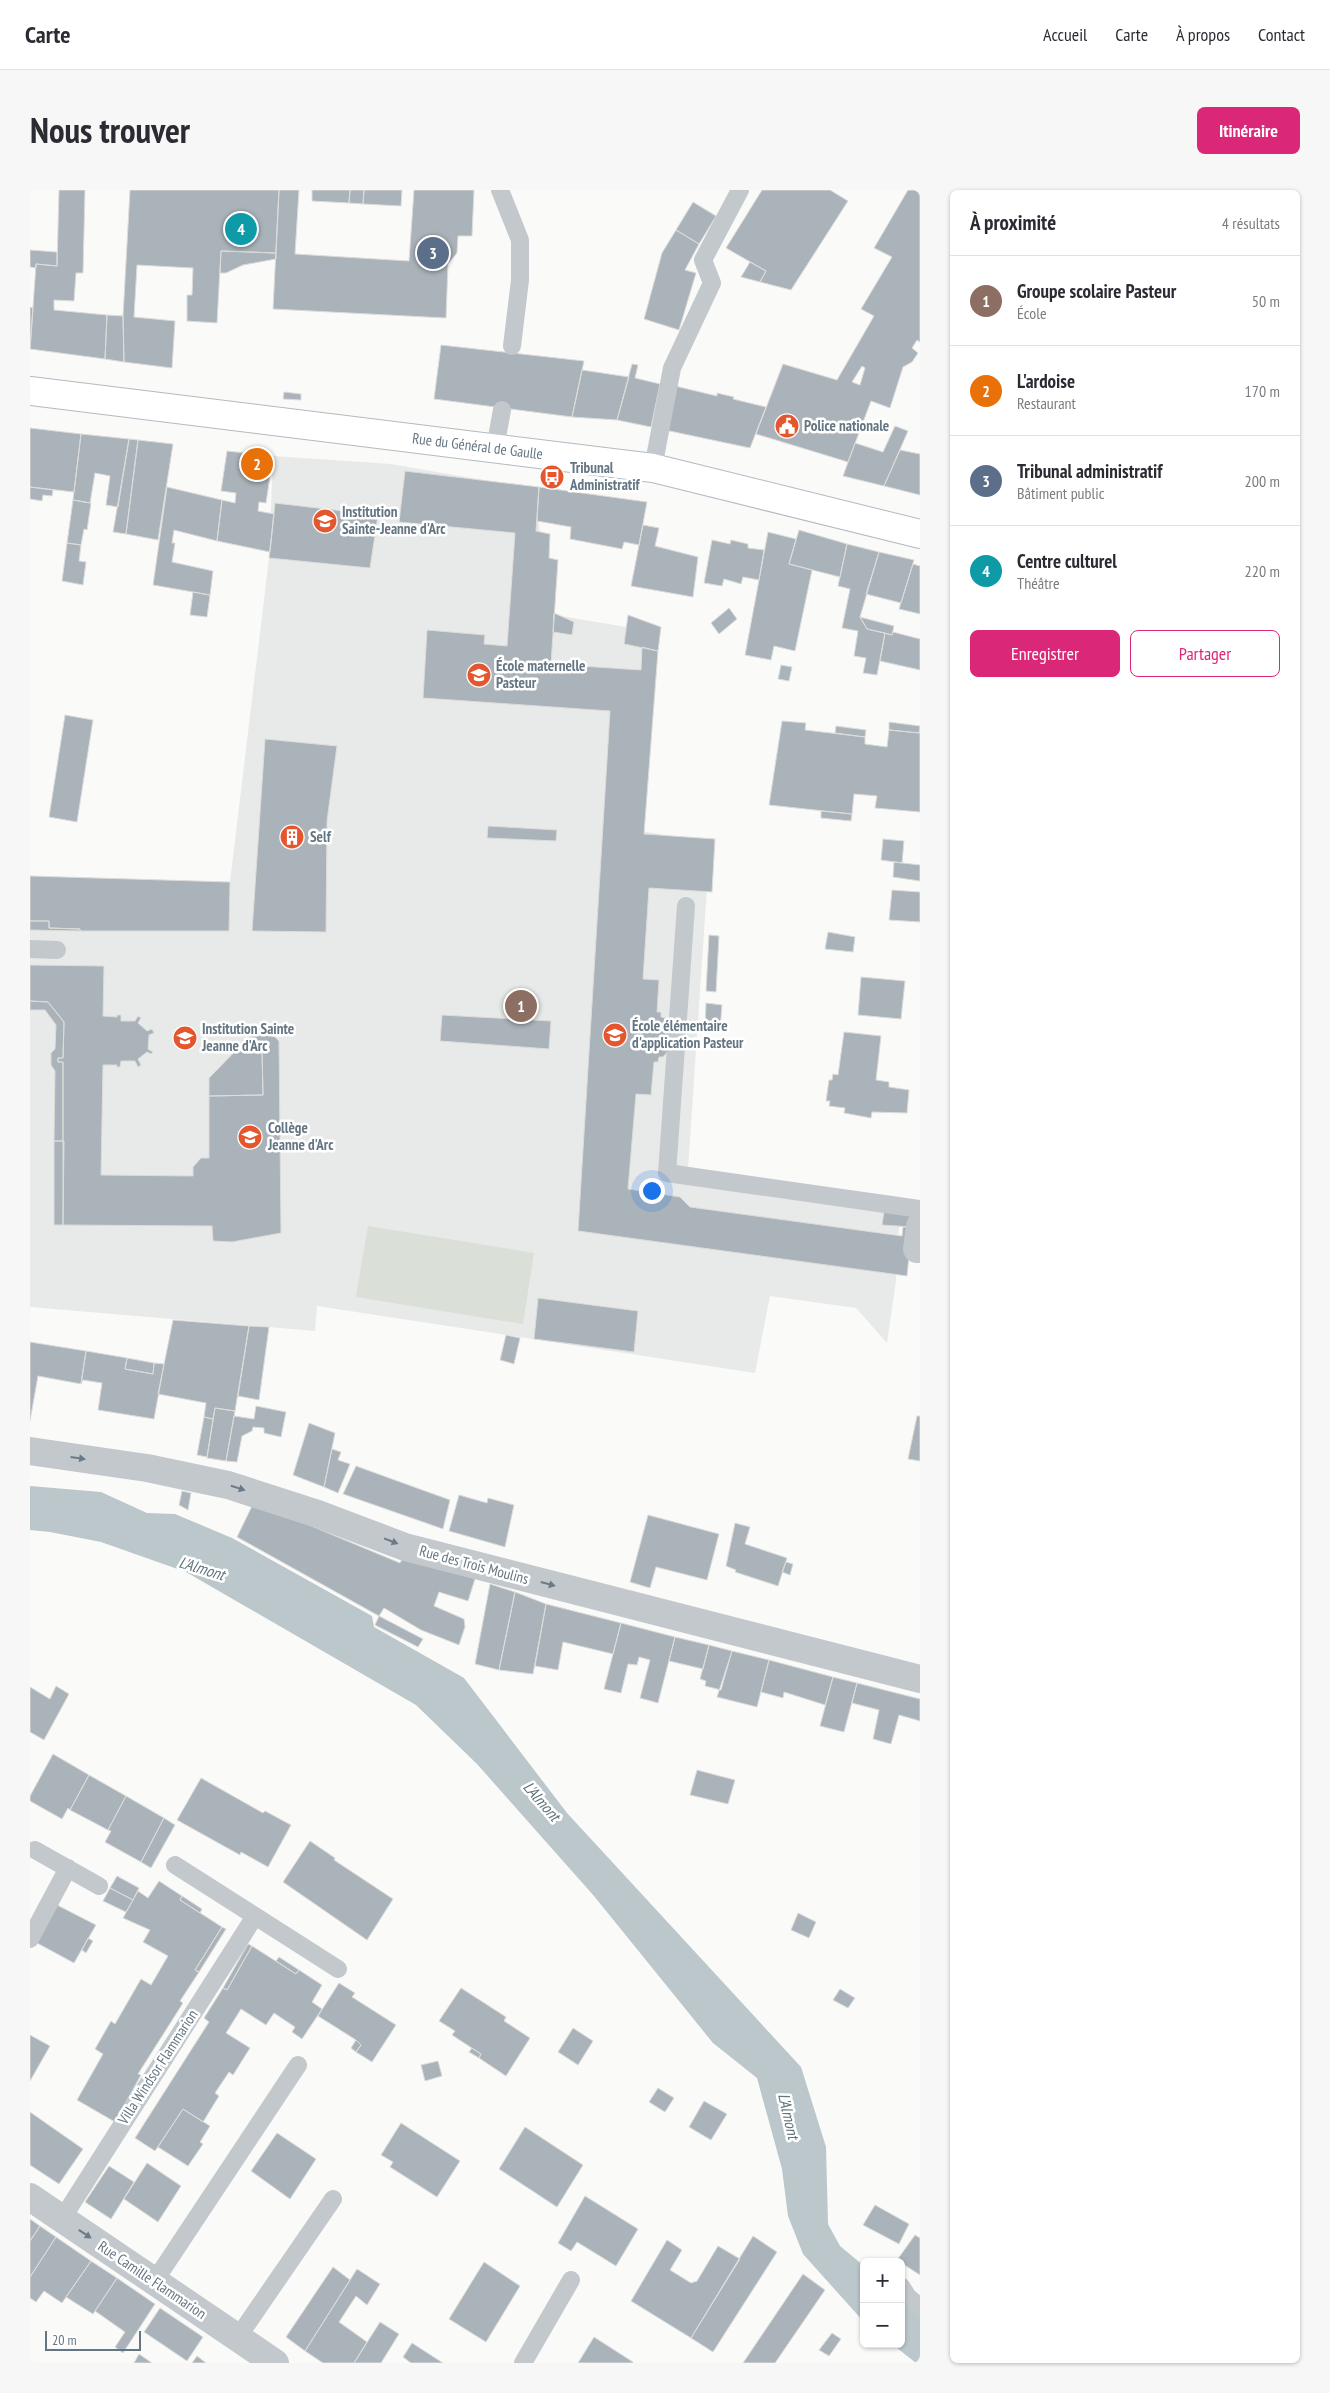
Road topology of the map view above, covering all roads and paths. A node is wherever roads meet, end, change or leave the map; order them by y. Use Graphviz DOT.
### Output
graph roads {
  1 [pos="500,190"];
  2 [pos="740,190"];
  3 [pos="512,346"];
  4 [pos="30,391"];
  5 [pos="502,410"];
  6 [pos="495,448"];
  7 [pos="653,468"];
  8 [pos="920,534"];
  9 [pos="686,906"];
  10 [pos="30,949"];
  11 [pos="57,950"];
  12 [pos="920,1209"];
  13 [pos="30,1451"];
  14 [pos="920,1679"];
  15 [pos="35,1850"];
  16 [pos="174,1864"];
  17 [pos="68,1868"];
  18 [pos="99,1886"];
  19 [pos="255,1916"];
  20 [pos="30,1939"];
  21 [pos="338,1969"];
  22 [pos="298,2065"];
  23 [pos="30,2197"];
  24 [pos="333,2200"];
  25 [pos="62,2219"];
  26 [pos="571,2280"];
  27 [pos="154,2282"];
  28 [pos="905,2292"];
  29 [pos="920,2307"];
  30 [pos="238,2337"];
  31 [pos="274,2363"];
  32 [pos="523,2363"];
  1 -- 3 [label="lane"];
  2 -- 7 [label="lane"];
  4 -- 6 [label="main road, Rue du Général de Gaulle"];
  5 -- 6 [label="lane"];
  6 -- 7 [label="main road, Rue du Général de Gaulle"];
  7 -- 8 [label="main road, Rue du Général de Gaulle"];
  9 -- 12 [label="lane"];
  10 -- 11 [label="lane"];
  13 -- 14 [label="street, Rue des Trois Moulins, one-way"];
  15 -- 17 [label="lane"];
  16 -- 19 [label="lane"];
  17 -- 18 [label="lane"];
  17 -- 20 [label="lane"];
  19 -- 21 [label="lane"];
  19 -- 25 [label="lane, Villa Windsor Flammarion"];
  22 -- 27 [label="lane"];
  23 -- 25 [label="street, Rue Camille Flammarion"];
  24 -- 30 [label="lane"];
  25 -- 27 [label="street, Rue Camille Flammarion, one-way"];
  26 -- 32 [label="lane"];
  27 -- 30 [label="street, Rue Camille Flammarion"];
  28 -- 29 [label="lane"];
  30 -- 31 [label="street, Rue Camille Flammarion"];
}
